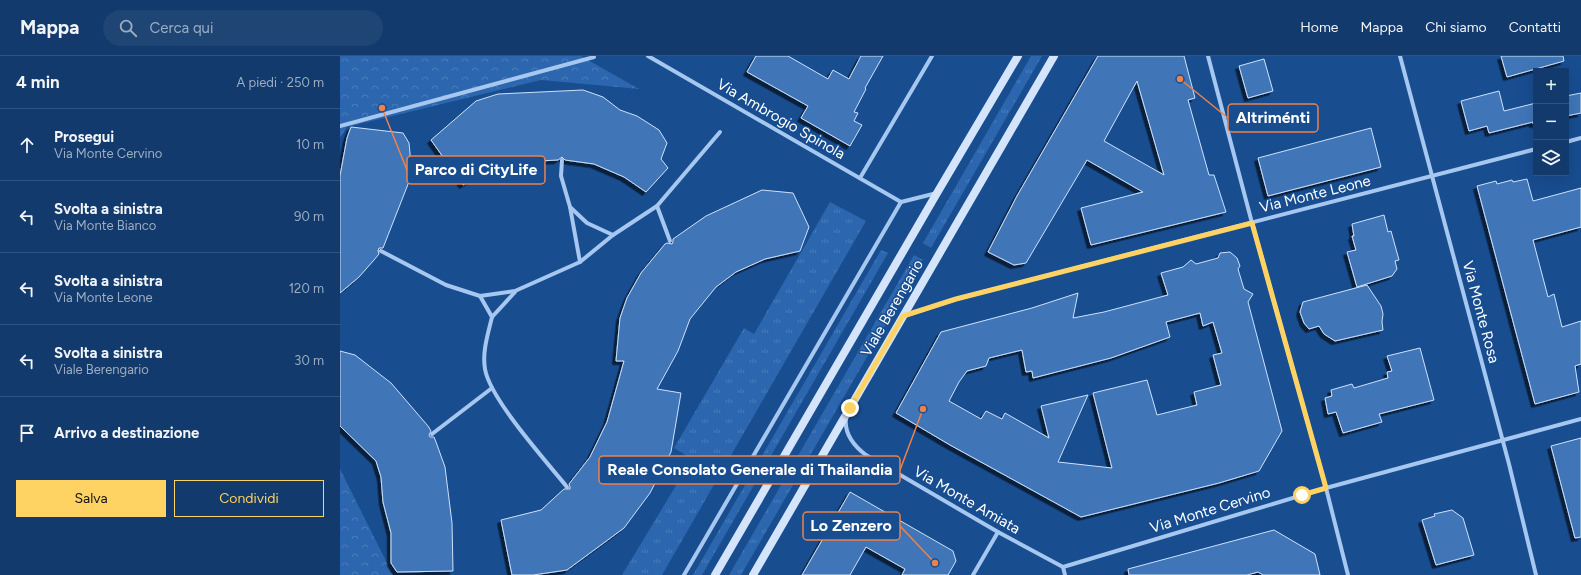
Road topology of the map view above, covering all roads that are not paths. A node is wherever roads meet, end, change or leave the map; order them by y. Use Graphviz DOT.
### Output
graph roads {
  1 [pos="648,56"];
  2 [pos="660,56"];
  3 [pos="932,56"];
  4 [pos="1018,56"];
  5 [pos="1054,56"];
  6 [pos="1208,56"];
  7 [pos="1400,56"];
  8 [pos="594,57"];
  9 [pos="657,61"];
  10 [pos="340,126"];
  11 [pos="720,132"];
  12 [pos="1581,138"];
  13 [pos="1569,141"];
  14 [pos="1533,151"];
  15 [pos="562,160"];
  16 [pos="1432,177"];
  17 [pos="860,178"];
  18 [pos="937,193"];
  19 [pos="901,202"];
  20 [pos="657,206"];
  21 [pos="570,207"];
  22 [pos="1252,223"];
  23 [pos="613,236"];
  24 [pos="670,241"];
  25 [pos="381,251"];
  26 [pos="580,262"];
  27 [pos="515,291"];
  28 [pos="480,296"];
  29 [pos="903,316"];
  30 [pos="492,317"];
  31 [pos="492,388"];
  32 [pos="850,408"];
  33 [pos="1581,419"];
  34 [pos="432,434"];
  35 [pos="1502,441"];
  36 [pos="567,487"];
  37 [pos="1326,488"];
  38 [pos="998,532"];
  39 [pos="1063,567"];
  40 [pos="684,575"];
  41 [pos="715,575"];
  42 [pos="753,575"];
  43 [pos="973,575"];
  44 [pos="1065,575"];
  45 [pos="1348,575"];
  46 [pos="1536,575"];
  1 -- 9 [label="street, Via Ambrogio Spinola"];
  2 -- 9 [label="street"];
  3 -- 17 [label="street"];
  4 -- 18 [label="main road, Viale Berengario"];
  5 -- 29 [label="main road, Viale Berengario"];
  6 -- 22 [label="street"];
  7 -- 16 [label="street, Via Monte Rosa"];
  8 -- 10 [label="street"];
  9 -- 17 [label="street, Via Ambrogio Spinola"];
  11 -- 20 [label="street"];
  12 -- 13 [label="street"];
  14 -- 16 [label="street, Via Monte Leone"];
  15 -- 21 [label="street"];
  16 -- 22 [label="street, Via Monte Leone"];
  16 -- 35 [label="street, Via Monte Rosa"];
  17 -- 19 [label="street, Via Ambrogio Spinola"];
  18 -- 19 [label="street"];
  18 -- 41 [label="main road, Viale Berengario"];
  19 -- 40 [label="street"];
  20 -- 23 [label="street"];
  20 -- 24 [label="street"];
  21 -- 23 [label="street"];
  21 -- 26 [label="street"];
  22 -- 29 [label="street, Via Monte Leone"];
  22 -- 37 [label="street"];
  23 -- 26 [label="street"];
  25 -- 28 [label="street"];
  26 -- 27 [label="street"];
  27 -- 28 [label="street"];
  27 -- 30 [label="street"];
  28 -- 30 [label="street"];
  29 -- 32 [label="main road, Viale Berengario"];
  30 -- 31 [label="street"];
  31 -- 34 [label="street"];
  31 -- 36 [label="street"];
  32 -- 38 [label="street, Via Monte Amiata"];
  32 -- 42 [label="main road, Viale Berengario"];
  33 -- 35 [label="street, Via Monte Cervino"];
  35 -- 37 [label="street, Via Monte Cervino"];
  35 -- 46 [label="street, Via Monte Rosa"];
  37 -- 39 [label="street, Via Monte Cervino"];
  37 -- 45 [label="street"];
  38 -- 39 [label="street, Via Monte Amiata"];
  38 -- 43 [label="street"];
  39 -- 44 [label="street"];
}
